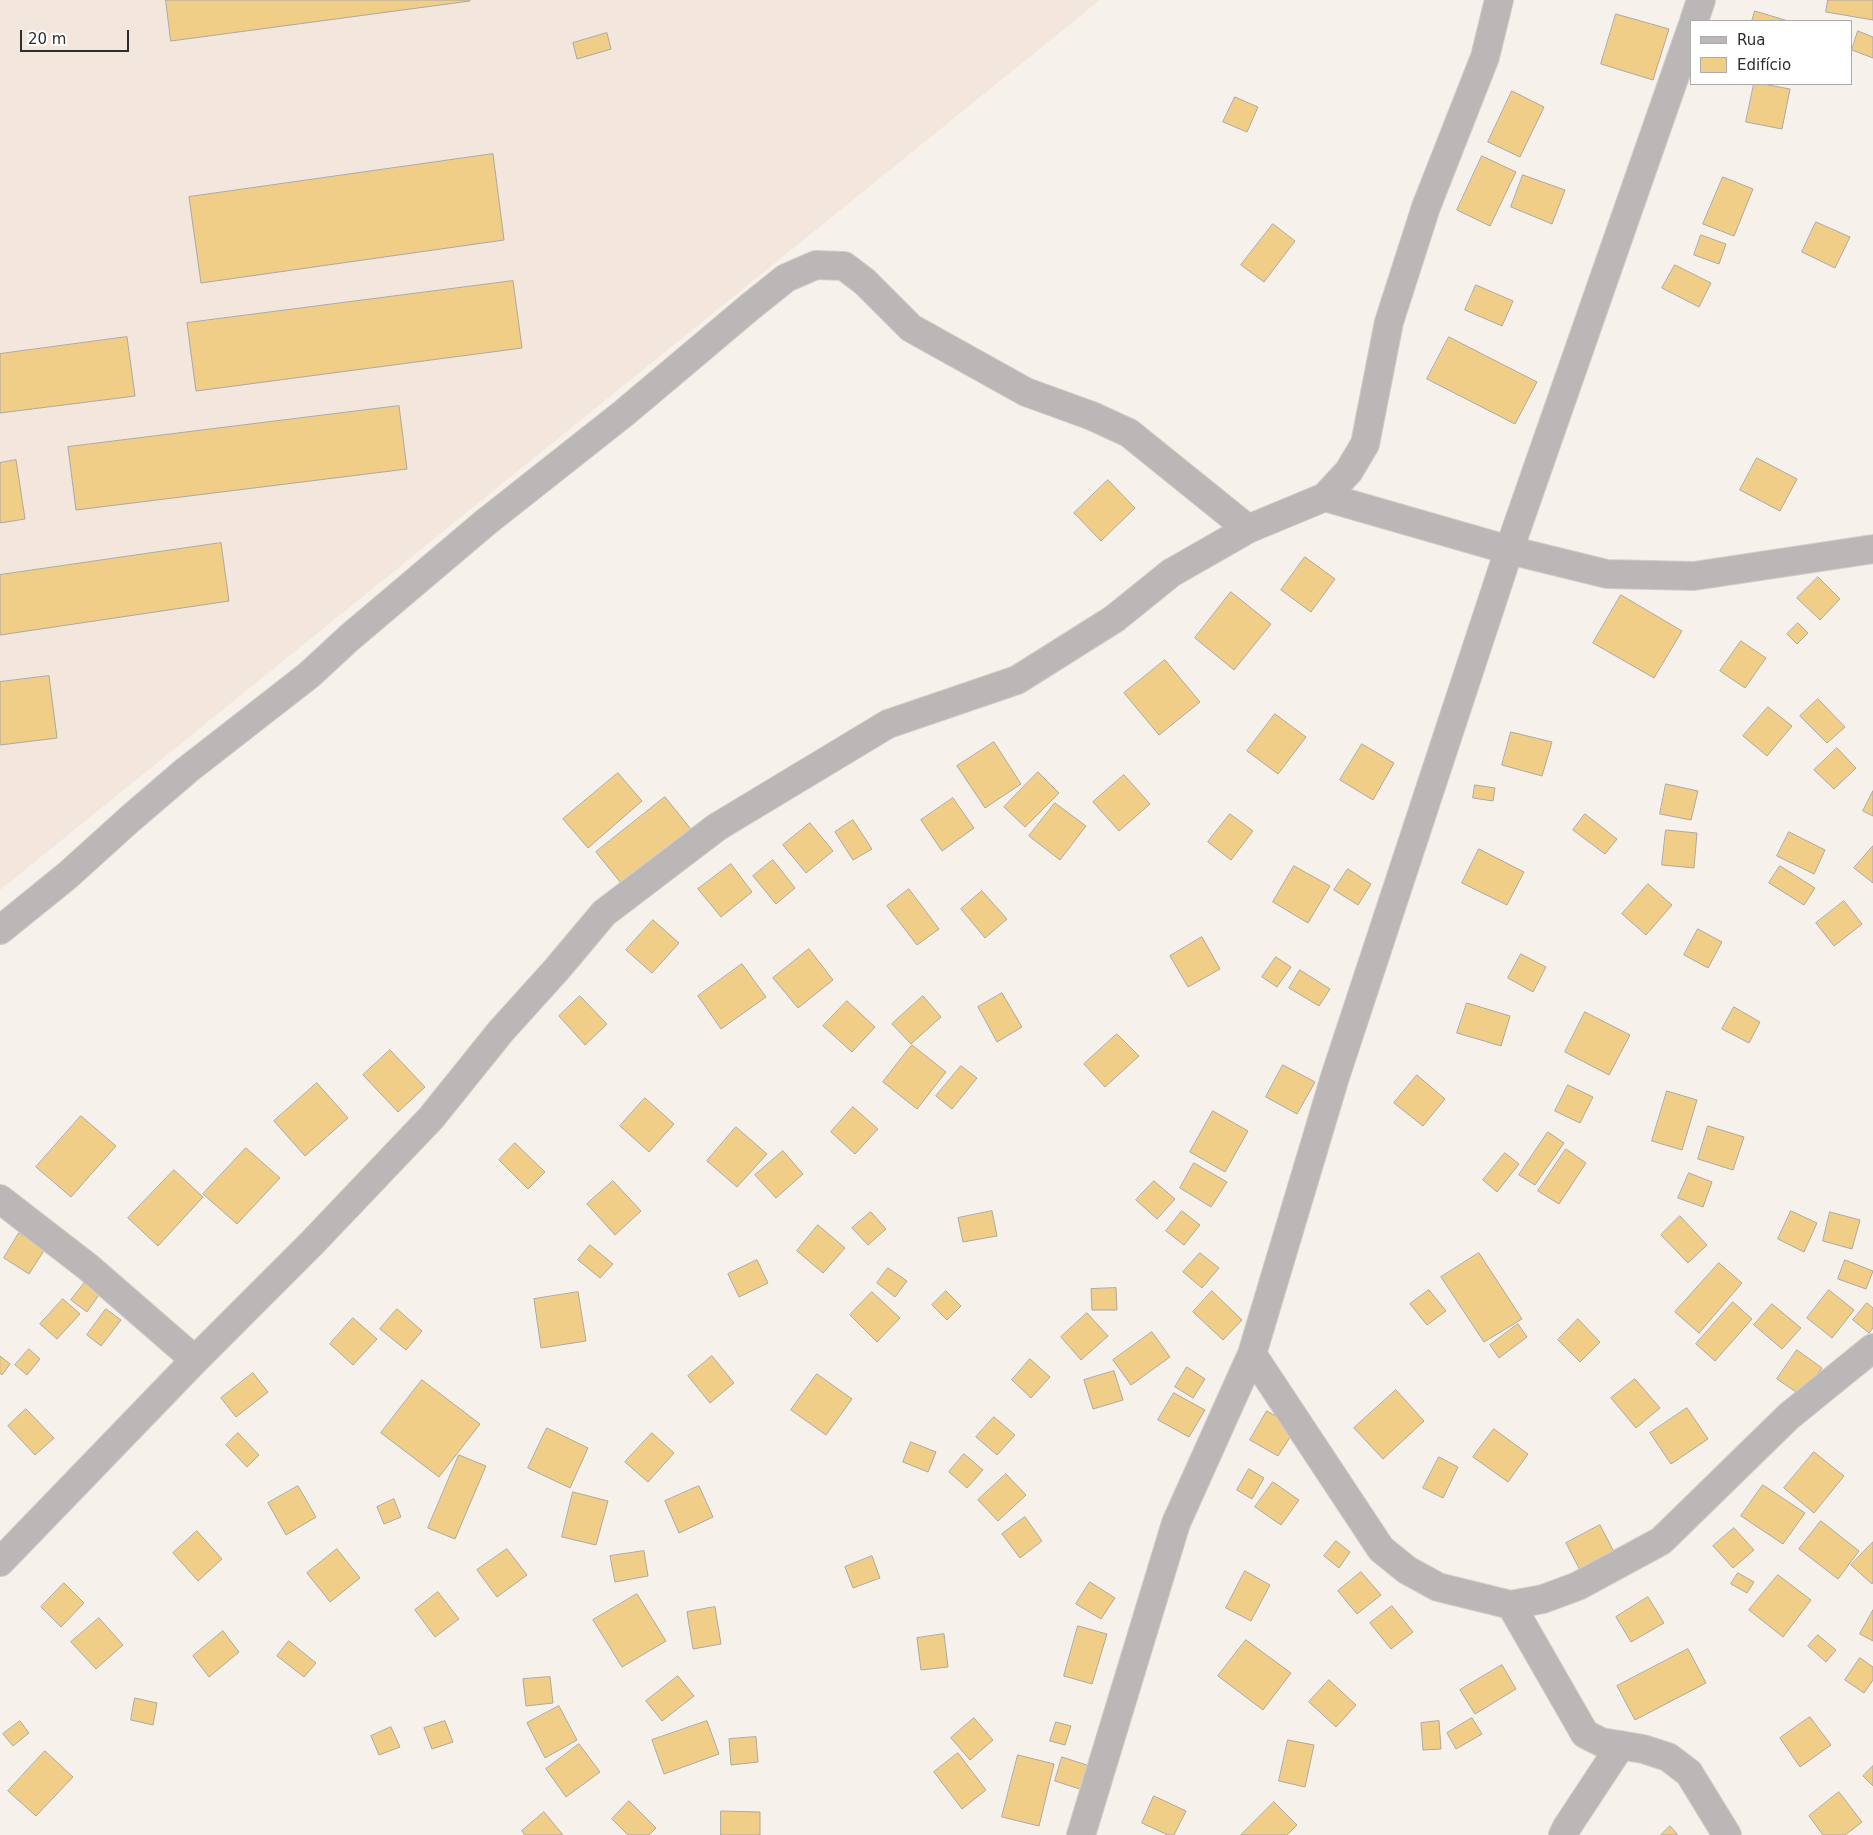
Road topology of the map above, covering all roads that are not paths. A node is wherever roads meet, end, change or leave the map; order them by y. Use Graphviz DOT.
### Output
graph roads {
  1 [pos="1499,0"];
  2 [pos="1701,0"];
  3 [pos="1694,20"];
  4 [pos="1690,33"];
  5 [pos="1325,497"];
  6 [pos="1248,529"];
  7 [pos="1873,549"];
  8 [pos="1509,550"];
  9 [pos="0,930"];
  10 [pos="0,1199"];
  11 [pos="1873,1348"];
  12 [pos="1252,1354"];
  13 [pos="195,1360"];
  14 [pos="0,1562"];
  15 [pos="1511,1605"];
  16 [pos="1622,1745"];
  17 [pos="1081,1835"];
  18 [pos="1564,1835"];
  19 [pos="1727,1835"];
  1 -- 5 [label="street"];
  2 -- 3 [label="street"];
  4 -- 8 [label="street"];
  5 -- 6 [label="street"];
  5 -- 8 [label="street"];
  6 -- 9 [label="street"];
  6 -- 13 [label="street"];
  7 -- 8 [label="street"];
  8 -- 12 [label="street"];
  10 -- 13 [label="street"];
  11 -- 15 [label="street"];
  12 -- 15 [label="street"];
  12 -- 17 [label="street"];
  13 -- 14 [label="street"];
  15 -- 16 [label="street"];
  16 -- 18 [label="street"];
  16 -- 19 [label="street"];
}
